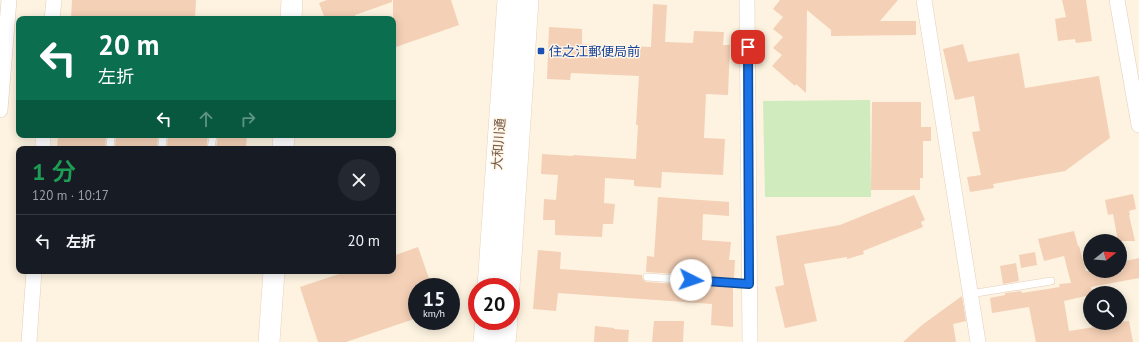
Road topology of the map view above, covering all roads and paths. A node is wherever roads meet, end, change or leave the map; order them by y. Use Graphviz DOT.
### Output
graph roads {
  1 [pos="9,0"];
  2 [pos="54,0"];
  3 [pos="292,0"];
  4 [pos="508,0"];
  5 [pos="528,0"];
  6 [pos="748,0"];
  7 [pos="924,0"];
  8 [pos="1117,0"];
  9 [pos="52,16"];
  10 [pos="291,16"];
  11 [pos="0,110"];
  12 [pos="1139,125"];
  13 [pos="34,274"];
  14 [pos="274,274"];
  15 [pos="647,277"];
  16 [pos="489,278"];
  17 [pos="510,278"];
  18 [pos="1051,281"];
  19 [pos="749,284"];
  20 [pos="970,294"];
  21 [pos="485,330"];
  22 [pos="506,330"];
  23 [pos="29,342"];
  24 [pos="269,342"];
  25 [pos="484,342"];
  26 [pos="505,342"];
  27 [pos="750,342"];
  28 [pos="978,342"];
  1 -- 11 [label="street"];
  2 -- 9 [label="street"];
  3 -- 10 [label="street"];
  4 -- 16 [label="street, 大和川通"];
  5 -- 17 [label="street, 大和川通"];
  6 -- 19 [label="street"];
  7 -- 20 [label="street"];
  8 -- 12 [label="street"];
  13 -- 23 [label="street"];
  14 -- 24 [label="street"];
  15 -- 19 [label="lane"];
  18 -- 20 [label="lane"];
  19 -- 27 [label="street"];
  20 -- 28 [label="street"];
  21 -- 25 [label="street"];
  22 -- 26 [label="street"];
}
